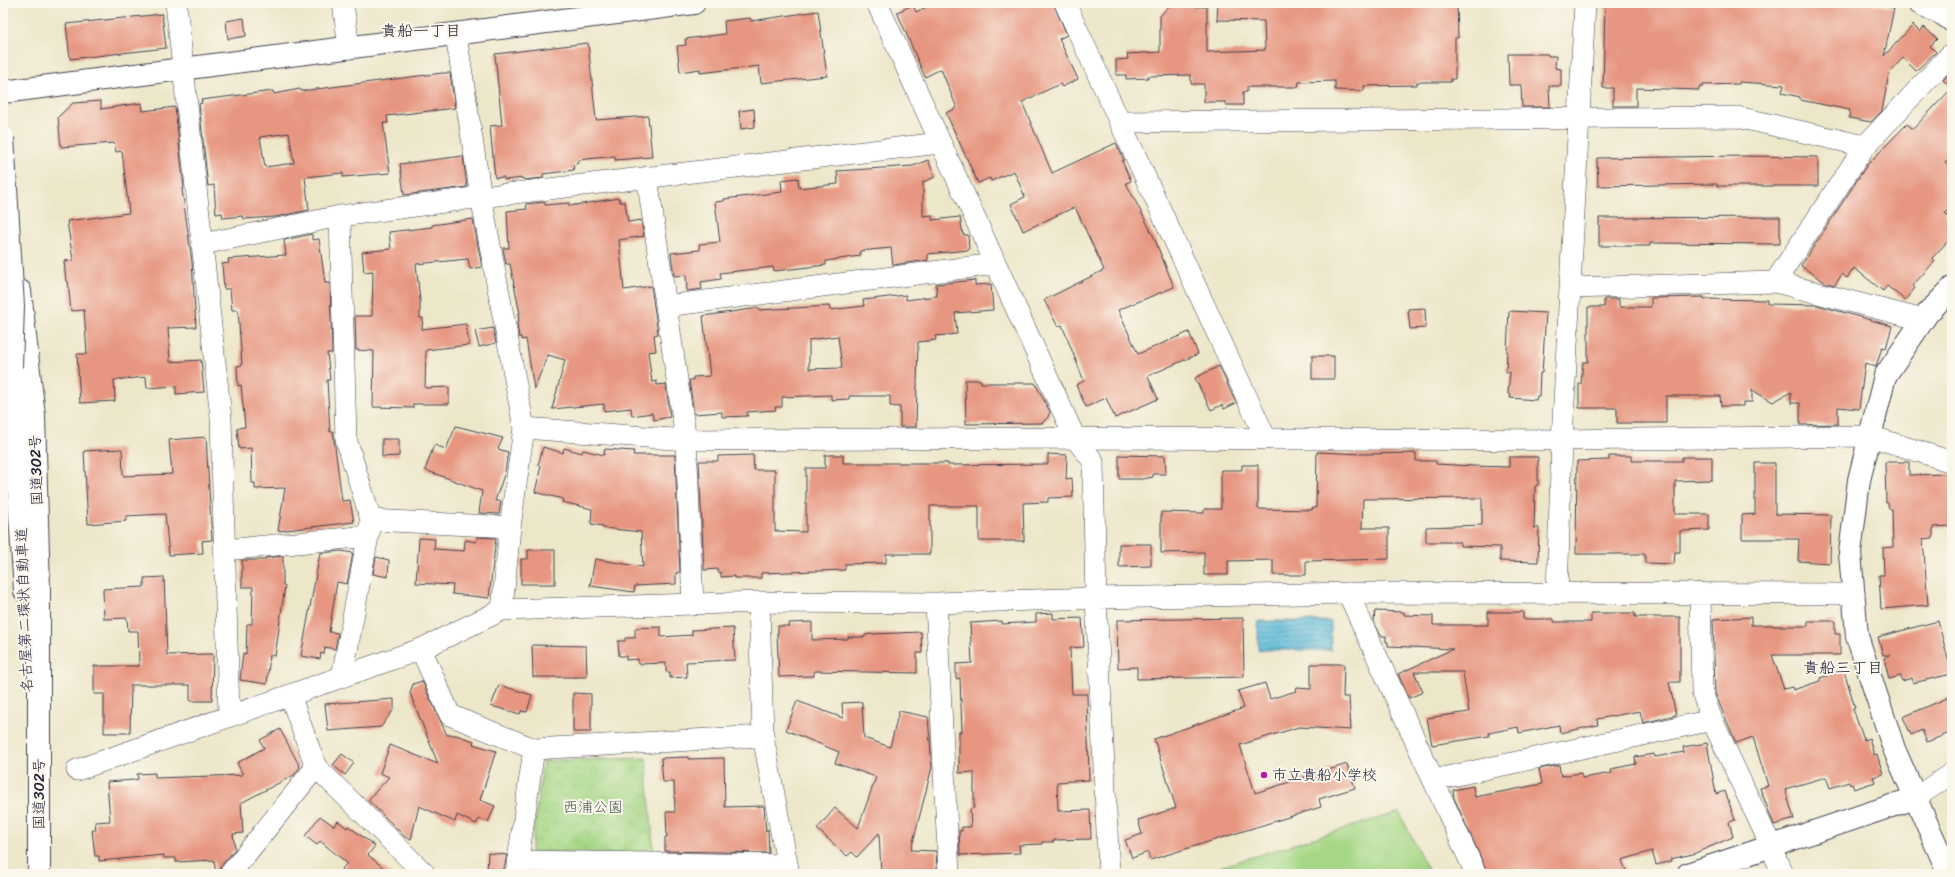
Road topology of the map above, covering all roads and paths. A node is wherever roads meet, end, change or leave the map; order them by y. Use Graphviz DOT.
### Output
graph roads {
  1 [pos="176,3"];
  2 [pos="343,3"];
  3 [pos="694,3"];
  4 [pos="877,3"];
  5 [pos="1065,3"];
  6 [pos="1585,3"];
  7 [pos="1918,3"];
  8 [pos="665,5"];
  9 [pos="1952,21"];
  10 [pos="456,34"];
  11 [pos="349,48"];
  12 [pos="1952,53"];
  13 [pos="184,69"];
  14 [pos="3,92"];
  15 [pos="1580,119"];
  16 [pos="1120,122"];
  17 [pos="3,139"];
  18 [pos="940,143"];
  19 [pos="1865,146"];
  20 [pos="647,177"];
  21 [pos="480,197"];
  22 [pos="340,216"];
  23 [pos="203,244"];
  24 [pos="995,264"];
  25 [pos="3,276"];
  26 [pos="1775,282"];
  27 [pos="1571,288"];
  28 [pos="1952,288"];
  29 [pos="666,306"];
  30 [pos="1923,320"];
  31 [pos="11,367"];
  32 [pos="524,428"];
  33 [pos="1870,436"];
  34 [pos="1075,438"];
  35 [pos="1266,439"];
  36 [pos="686,440"];
  37 [pos="1562,440"];
  38 [pos="1952,462"];
  39 [pos="510,526"];
  40 [pos="370,528"];
  41 [pos="225,550"];
  42 [pos="1348,593"];
  43 [pos="1700,593"];
  44 [pos="1557,594"];
  45 [pos="1854,594"];
  46 [pos="1096,598"];
  47 [pos="758,602"];
  48 [pos="936,603"];
  49 [pos="693,605"];
  50 [pos="502,610"];
  51 [pos="421,649"];
  52 [pos="342,677"];
  53 [pos="290,696"];
  54 [pos="229,716"];
  55 [pos="1712,720"];
  56 [pos="763,736"];
  57 [pos="534,749"];
  58 [pos="316,767"];
  59 [pos="77,770"];
  60 [pos="1952,773"];
  61 [pos="1433,780"];
  62 [pos="1915,798"];
  63 [pos="1771,846"];
  64 [pos="516,868"];
  65 [pos="787,870"];
  66 [pos="24,874"];
  67 [pos="38,874"];
  68 [pos="230,874"];
  69 [pos="425,874"];
  70 [pos="949,874"];
  71 [pos="1109,874"];
  72 [pos="1476,874"];
  73 [pos="1688,874"];
  74 [pos="1782,874"];
  75 [pos="1949,874"];
  1 -- 13 [label="street"];
  2 -- 11 [label="street"];
  3 -- 8 [label="main road"];
  4 -- 18 [label="street"];
  5 -- 16 [label="street"];
  6 -- 15 [label="street"];
  7 -- 9 [label="main road"];
  8 -- 10 [label="main road"];
  10 -- 11 [label="main road"];
  10 -- 21 [label="street"];
  11 -- 13 [label="main road"];
  12 -- 19 [label="street"];
  13 -- 14 [label="main road"];
  13 -- 23 [label="street"];
  15 -- 16 [label="street"];
  15 -- 19 [label="street"];
  15 -- 27 [label="street"];
  16 -- 35 [label="street"];
  17 -- 31 [label="main road, bridge"];
  17 -- 67 [label="main road, 国道302号"];
  18 -- 20 [label="street"];
  18 -- 24 [label="street"];
  19 -- 26 [label="street"];
  20 -- 21 [label="street"];
  20 -- 29 [label="street"];
  21 -- 22 [label="street"];
  21 -- 32 [label="street"];
  22 -- 23 [label="street"];
  22 -- 40 [label="street"];
  23 -- 41 [label="street"];
  24 -- 29 [label="street"];
  24 -- 34 [label="street"];
  25 -- 31 [label="main road, 名古屋第二環状自動車道, bridge"];
  26 -- 27 [label="street"];
  26 -- 30 [label="street"];
  27 -- 37 [label="street"];
  28 -- 30 [label="main road"];
  29 -- 36 [label="street"];
  30 -- 33 [label="main road"];
  31 -- 66 [label="main road, 名古屋第二環状自動車道"];
  32 -- 36 [label="street"];
  32 -- 39 [label="street"];
  33 -- 37 [label="street"];
  33 -- 38 [label="street"];
  33 -- 45 [label="main road"];
  34 -- 35 [label="street"];
  34 -- 36 [label="street"];
  34 -- 46 [label="street"];
  35 -- 37 [label="street"];
  36 -- 49 [label="street"];
  37 -- 44 [label="street"];
  39 -- 40 [label="street"];
  39 -- 50 [label="street"];
  40 -- 41 [label="street"];
  40 -- 52 [label="street"];
  41 -- 54 [label="street"];
  42 -- 44 [label="street"];
  42 -- 46 [label="street"];
  42 -- 61 [label="street"];
  43 -- 44 [label="street"];
  43 -- 45 [label="street"];
  43 -- 55 [label="street"];
  45 -- 62 [label="main road"];
  46 -- 48 [label="street"];
  46 -- 71 [label="street"];
  47 -- 48 [label="street"];
  47 -- 49 [label="street"];
  47 -- 56 [label="street"];
  48 -- 70 [label="street"];
  49 -- 50 [label="street"];
  50 -- 51 [label="street"];
  51 -- 52 [label="street"];
  51 -- 57 [label="street"];
  52 -- 53 [label="street"];
  53 -- 54 [label="street"];
  53 -- 58 [label="street"];
  54 -- 59 [label="street"];
  55 -- 61 [label="street"];
  55 -- 63 [label="street"];
  56 -- 57 [label="street"];
  56 -- 65 [label="street"];
  57 -- 64 [label="street"];
  58 -- 68 [label="street"];
  58 -- 69 [label="street"];
  60 -- 62 [label="street"];
  61 -- 72 [label="street"];
  62 -- 63 [label="main road"];
  62 -- 75 [label="main road"];
  63 -- 73 [label="main road"];
  63 -- 74 [label="street"];
  64 -- 65 [label="street"];
}
